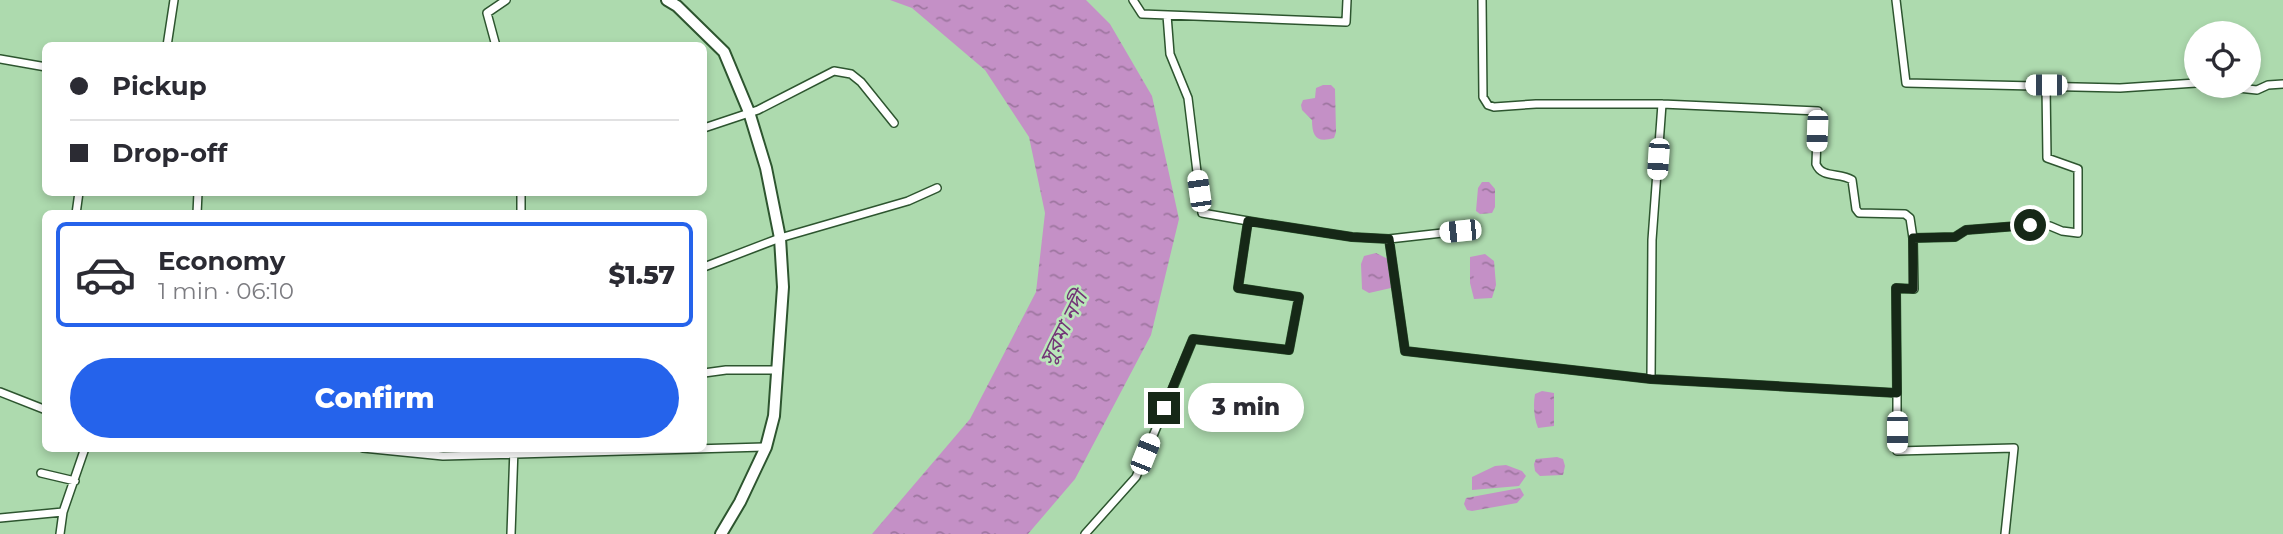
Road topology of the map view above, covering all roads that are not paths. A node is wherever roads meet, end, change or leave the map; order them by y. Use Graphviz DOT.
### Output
graph roads {
  1 [pos="174,0"];
  2 [pos="506,0"];
  3 [pos="667,0"];
  4 [pos="1133,0"];
  5 [pos="1347,0"];
  6 [pos="1482,0"];
  7 [pos="1896,0"];
  8 [pos="1167,15"];
  9 [pos="167,42"];
  10 [pos="495,42"];
  11 [pos="0,59"];
  12 [pos="42,66"];
  13 [pos="2184,84"];
  14 [pos="2283,84"];
  15 [pos="2046,85"];
  16 [pos="2261,88"];
  17 [pos="1662,104"];
  18 [pos="749,112"];
  19 [pos="894,122"];
  20 [pos="707,127"];
  21 [pos="937,188"];
  22 [pos="1248,221"];
  23 [pos="1460,231"];
  24 [pos="780,238"];
  25 [pos="1913,238"];
  26 [pos="1389,239"];
  27 [pos="707,266"];
  28 [pos="778,370"];
  29 [pos="707,373"];
  30 [pos="1651,379"];
  31 [pos="0,392"];
  32 [pos="1897,393"];
  33 [pos="42,409"];
  34 [pos="766,447"];
  35 [pos="707,448"];
  36 [pos="84,452"];
  37 [pos="403,452"];
  38 [pos="514,452"];
  39 [pos="41,473"];
  40 [pos="75,481"];
  41 [pos="62,512"];
  42 [pos="0,518"];
  43 [pos="60,534"];
  44 [pos="511,534"];
  45 [pos="721,534"];
  46 [pos="1085,534"];
  47 [pos="2005,534"];
  1 -- 9 [label="street"];
  2 -- 10 [label="street"];
  3 -- 18 [label="street"];
  4 -- 8 [label="street"];
  5 -- 8 [label="street"];
  6 -- 17 [label="street"];
  7 -- 15 [label="street"];
  8 -- 22 [label="street"];
  11 -- 12 [label="street"];
  13 -- 15 [label="street"];
  14 -- 16 [label="street"];
  15 -- 25 [label="street"];
  17 -- 25 [label="street"];
  17 -- 30 [label="street"];
  18 -- 19 [label="street"];
  18 -- 20 [label="street"];
  18 -- 24 [label="street"];
  21 -- 24 [label="street"];
  22 -- 26 [label="street"];
  22 -- 46 [label="street"];
  23 -- 26 [label="street"];
  24 -- 27 [label="street"];
  24 -- 28 [label="street"];
  25 -- 32 [label="street"];
  26 -- 30 [label="street"];
  28 -- 29 [label="street"];
  28 -- 34 [label="street"];
  30 -- 32 [label="street"];
  31 -- 33 [label="street"];
  32 -- 47 [label="street"];
  34 -- 35 [label="street"];
  34 -- 45 [label="street"];
  36 -- 40 [label="street"];
  37 -- 38 [label="street"];
  38 -- 44 [label="street"];
  39 -- 40 [label="street"];
  40 -- 41 [label="street"];
  41 -- 42 [label="street"];
  41 -- 43 [label="street"];
}
